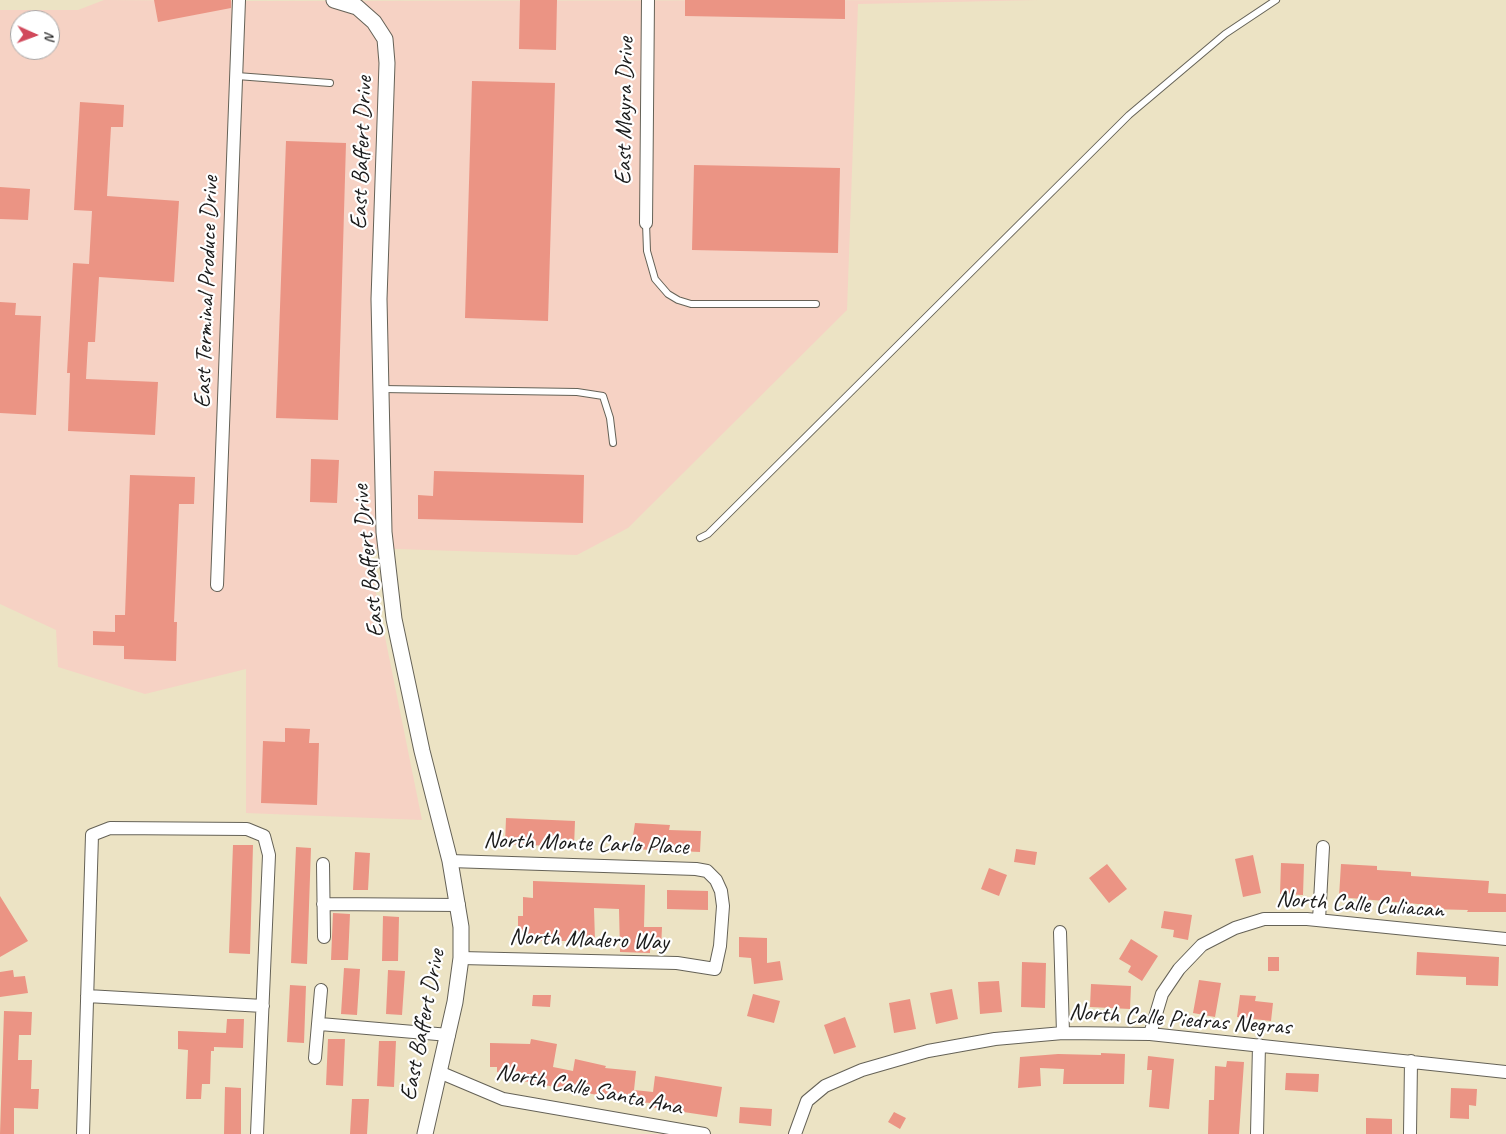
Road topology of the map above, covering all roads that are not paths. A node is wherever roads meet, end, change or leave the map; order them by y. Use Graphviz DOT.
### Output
graph roads {
  1 [pos="240,0"];
  2 [pos="334,0"];
  3 [pos="648,0"];
  4 [pos="1276,0"];
  5 [pos="358,4"];
  6 [pos="237,76"];
  7 [pos="330,83"];
  8 [pos="646,223"];
  9 [pos="816,304"];
  10 [pos="381,388"];
  11 [pos="613,443"];
  12 [pos="700,538"];
  13 [pos="217,585"];
  14 [pos="1323,847"];
  15 [pos="450,861"];
  16 [pos="323,864"];
  17 [pos="323,904"];
  18 [pos="459,905"];
  19 [pos="1319,920"];
  20 [pos="1060,932"];
  21 [pos="324,937"];
  22 [pos="1506,939"];
  23 [pos="461,958"];
  24 [pos="715,970"];
  25 [pos="321,990"];
  26 [pos="87,996"];
  27 [pos="263,1006"];
  28 [pos="320,1024"];
  29 [pos="1063,1033"];
  30 [pos="1150,1034"];
  31 [pos="449,1035"];
  32 [pos="1259,1045"];
  33 [pos="316,1058"];
  34 [pos="1412,1061"];
  35 [pos="438,1072"];
  36 [pos="1506,1072"];
  37 [pos="82,1134"];
  38 [pos="257,1134"];
  39 [pos="425,1134"];
  40 [pos="704,1134"];
  41 [pos="795,1134"];
  42 [pos="1257,1134"];
  43 [pos="1410,1134"];
  1 -- 6 [label="street, East Terminal Produce Drive"];
  2 -- 5 [label="street, East Baffert Drive"];
  3 -- 8 [label="street, East Mayra Drive"];
  4 -- 12 [label="lane"];
  5 -- 10 [label="street, East Baffert Drive"];
  6 -- 7 [label="lane"];
  6 -- 13 [label="street, East Terminal Produce Drive"];
  8 -- 9 [label="lane"];
  10 -- 11 [label="lane"];
  10 -- 15 [label="street, East Baffert Drive"];
  14 -- 19 [label="street"];
  15 -- 18 [label="street, East Baffert Drive"];
  15 -- 24 [label="street, North Monte Carlo Place"];
  16 -- 17 [label="street"];
  17 -- 18 [label="street"];
  17 -- 21 [label="street"];
  18 -- 23 [label="street, East Baffert Drive"];
  19 -- 22 [label="street, North Calle Culiacan"];
  19 -- 30 [label="street, North Calle Culiacan"];
  20 -- 29 [label="street"];
  23 -- 24 [label="street, North Madero Way"];
  23 -- 31 [label="street, East Baffert Drive"];
  25 -- 28 [label="street"];
  26 -- 27 [label="street"];
  26 -- 27 [label="street"];
  26 -- 37 [label="street"];
  27 -- 38 [label="street"];
  28 -- 31 [label="street"];
  28 -- 33 [label="street"];
  29 -- 30 [label="street, North Calle Piedras Negras"];
  29 -- 41 [label="street, North Calle Piedras Negras"];
  30 -- 32 [label="street, North Calle Piedras Negras"];
  31 -- 35 [label="street, East Baffert Drive"];
  32 -- 34 [label="street, North Calle Piedras Negras"];
  32 -- 42 [label="street"];
  34 -- 36 [label="street, North Calle Piedras Negras"];
  34 -- 43 [label="street"];
  35 -- 39 [label="street, East Baffert Drive"];
  35 -- 40 [label="street, North Calle Santa Ana"];
}
